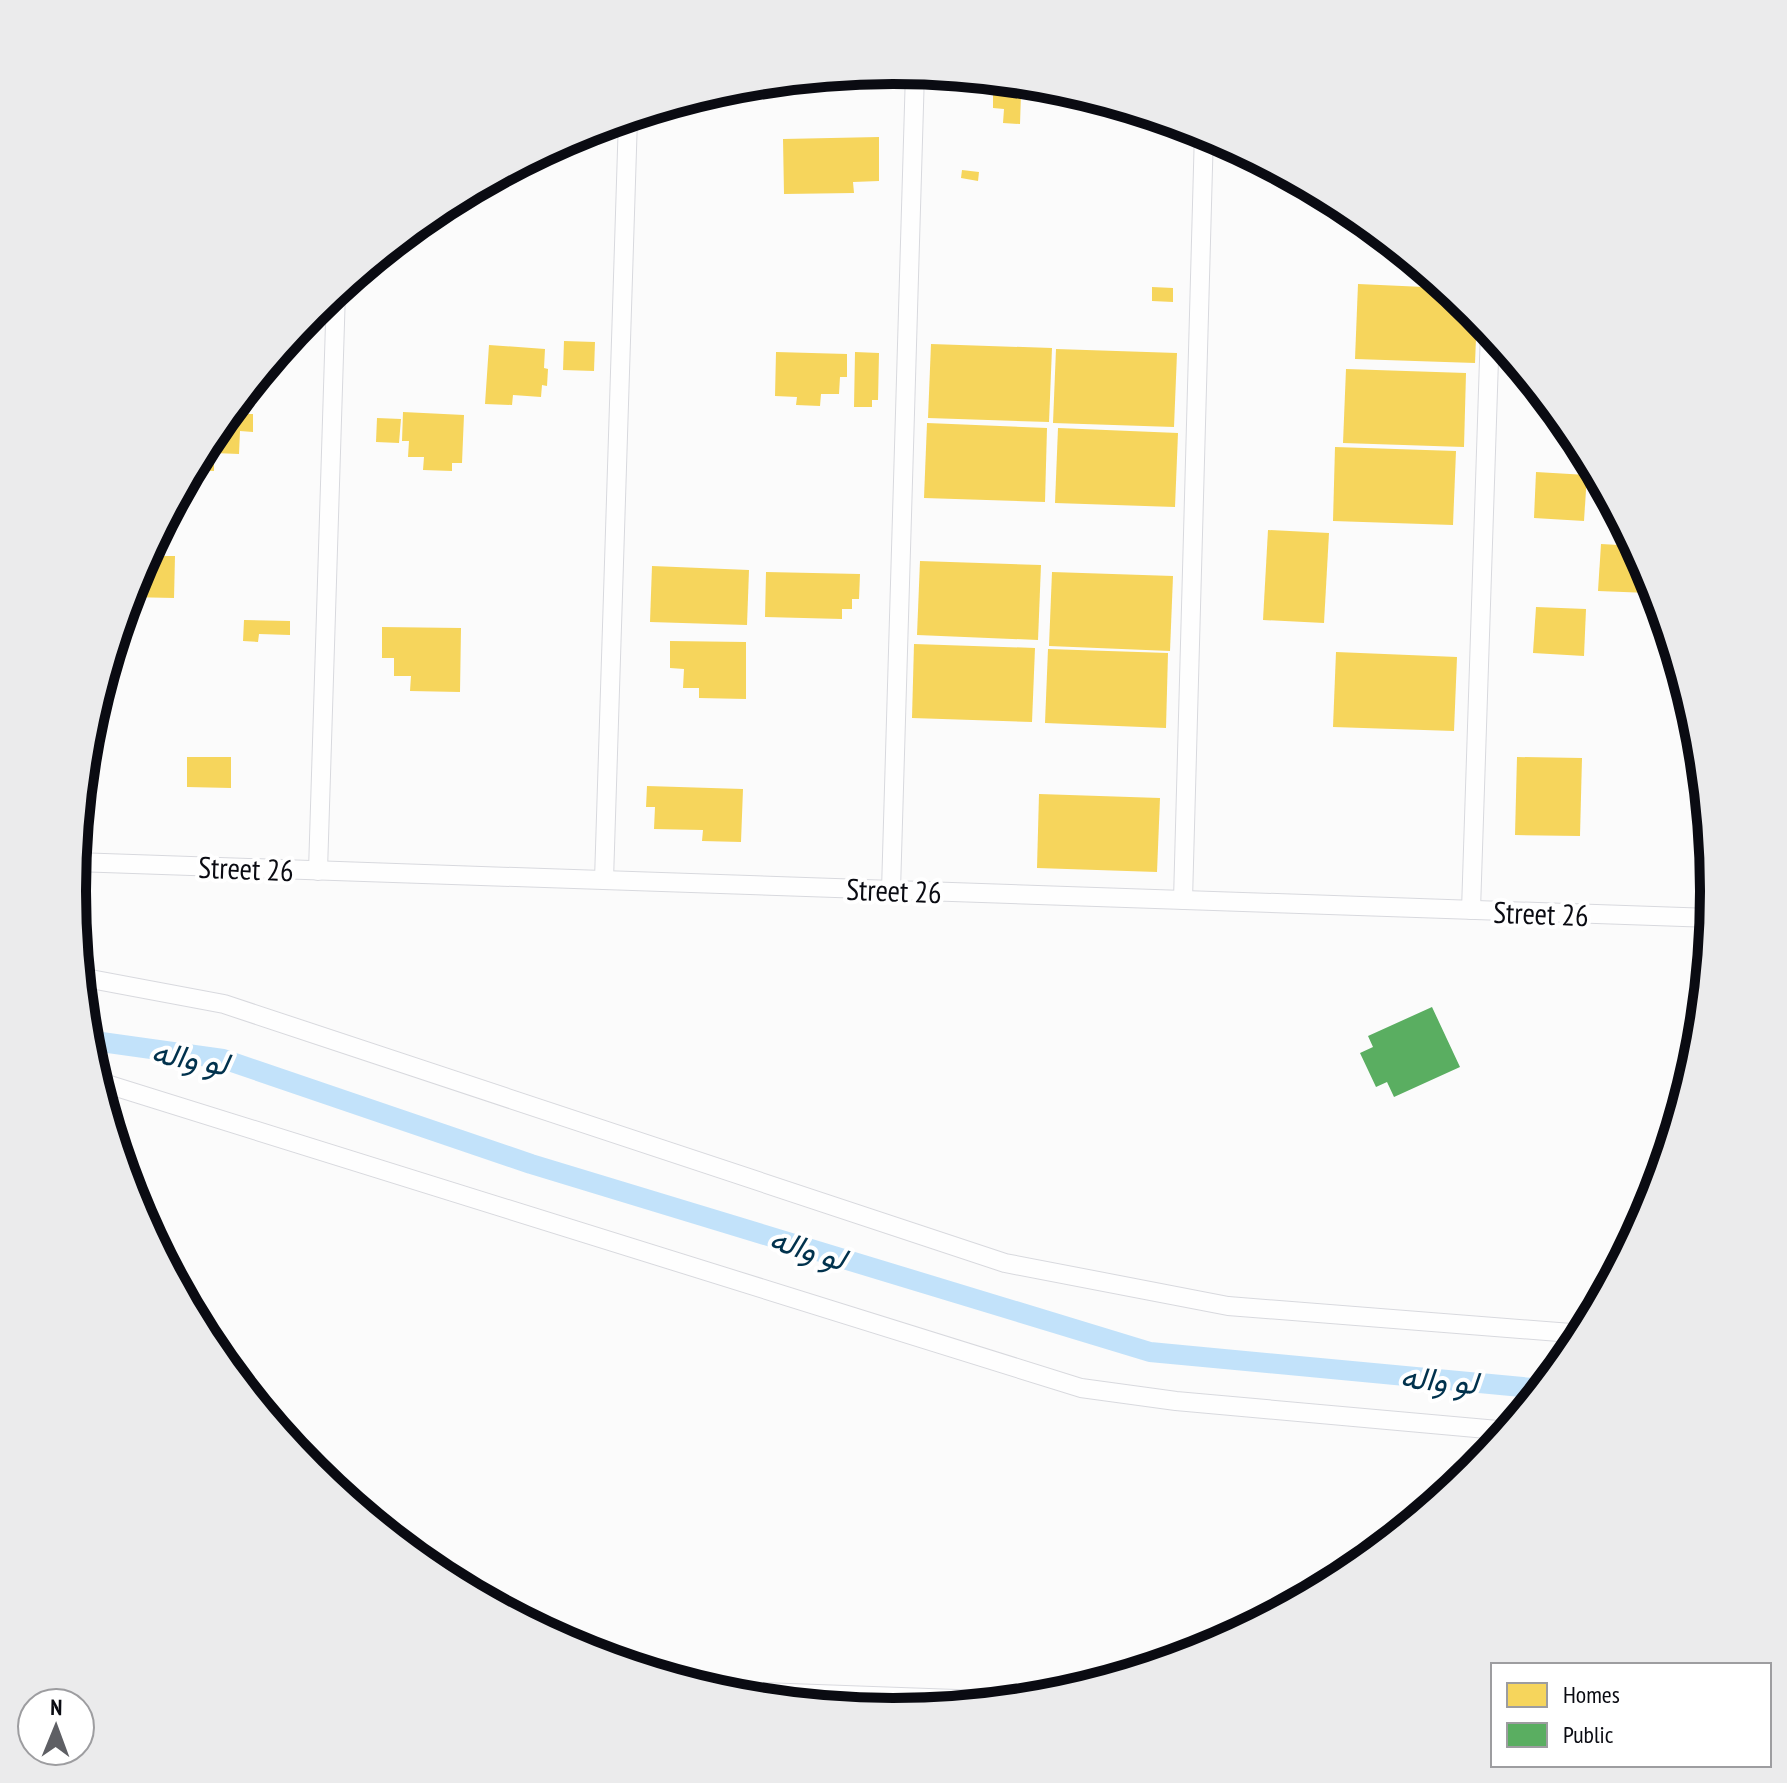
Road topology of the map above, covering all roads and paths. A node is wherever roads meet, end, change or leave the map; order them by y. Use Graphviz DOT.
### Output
graph roads {
  1 [pos="915,85"];
  2 [pos="628,129"];
  3 [pos="1204,145"];
  4 [pos="335,309"];
  5 [pos="1489,347"];
  6 [pos="87,862"];
  7 [pos="318,871"];
  8 [pos="604,880"];
  9 [pos="891,890"];
  10 [pos="1183,900"];
  11 [pos="1471,910"];
  12 [pos="1700,918"];
  13 [pos="91,979"];
  14 [pos="111,1085"];
  15 [pos="1569,1333"];
  16 [pos="1495,1430"];
  17 [pos="803,1693"];
  18 [pos="925,1698"];
  1 -- 9 [label="street"];
  2 -- 8 [label="street"];
  3 -- 10 [label="street"];
  4 -- 7 [label="street"];
  5 -- 11 [label="street"];
  6 -- 7 [label="street, Street 26"];
  7 -- 8 [label="street, Street 26"];
  8 -- 9 [label="street, Street 26"];
  9 -- 10 [label="street, Street 26"];
  10 -- 11 [label="street, Street 26"];
  11 -- 12 [label="street, Street 26"];
  13 -- 15 [label="street"];
  14 -- 16 [label="street"];
  17 -- 18 [label="street"];
}
